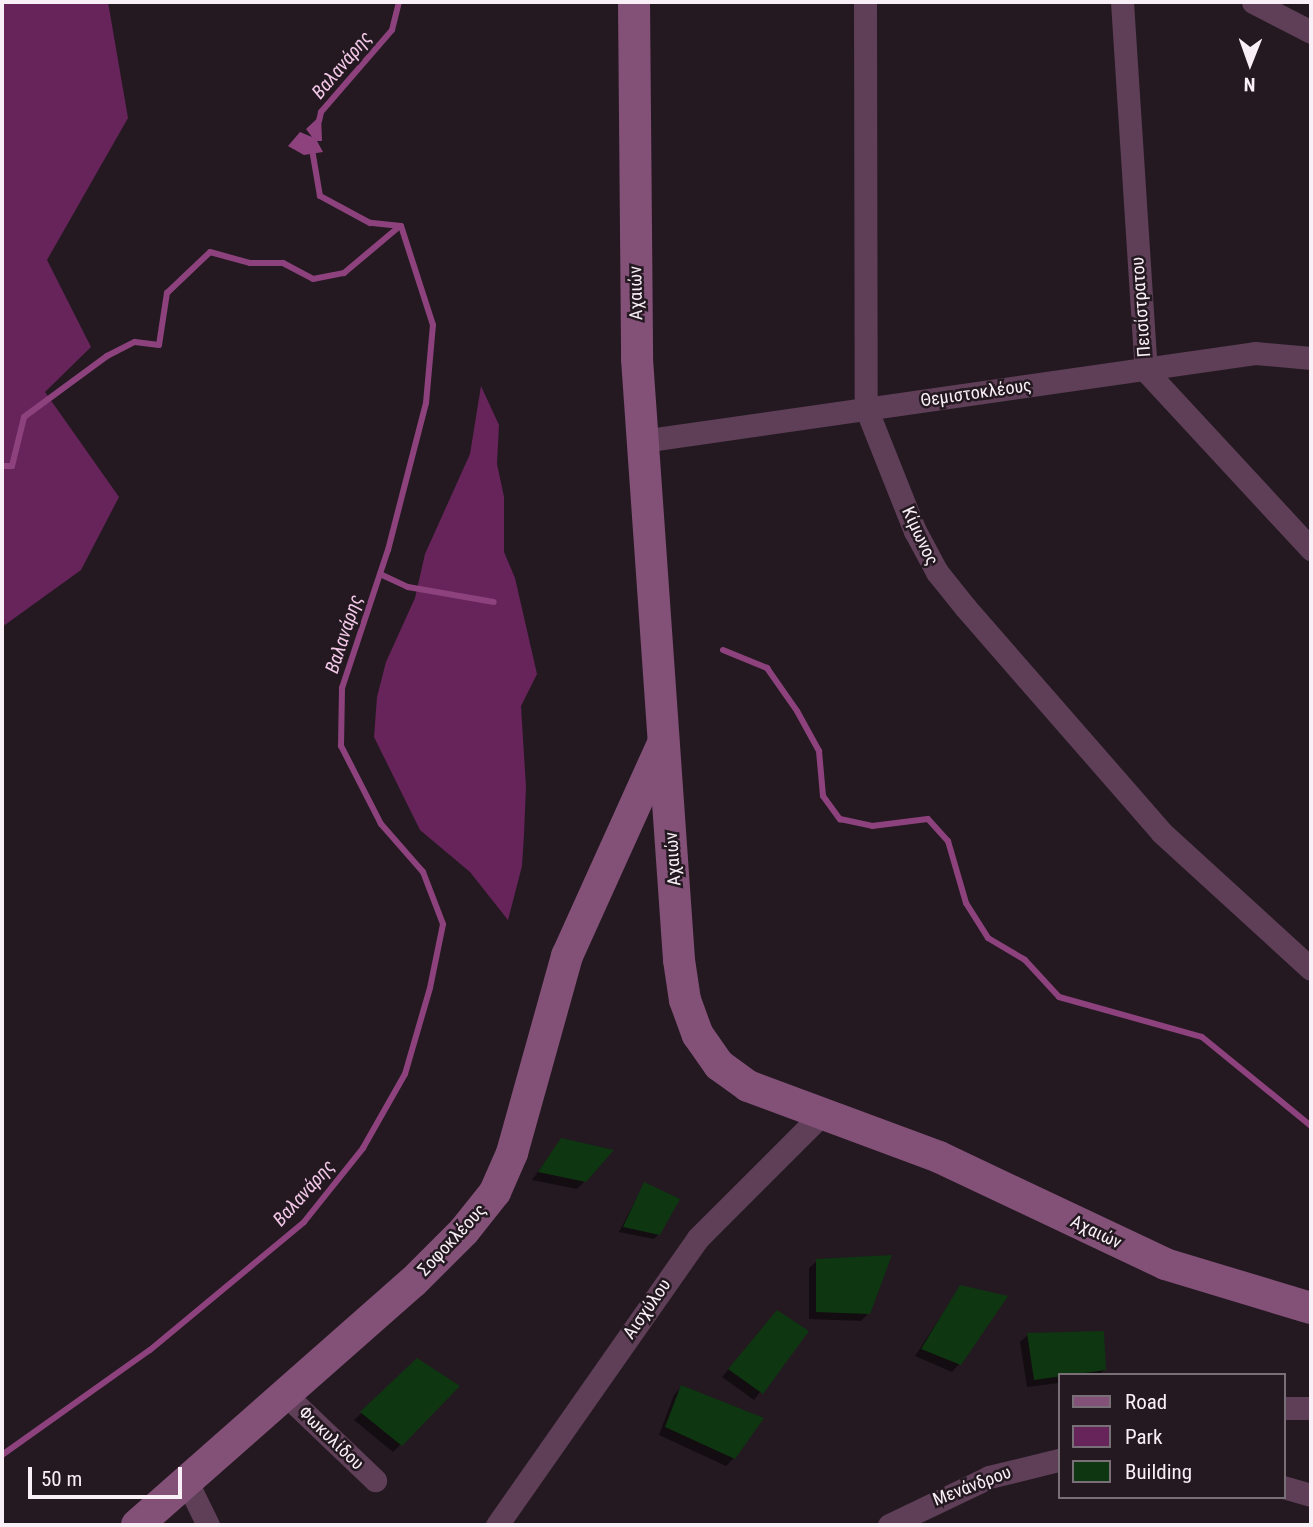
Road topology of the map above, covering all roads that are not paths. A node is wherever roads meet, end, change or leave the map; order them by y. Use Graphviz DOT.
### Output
graph roads {
  1 [pos="634,2"];
  2 [pos="864,2"];
  3 [pos="1122,2"];
  4 [pos="1253,2"];
  5 [pos="1311,32"];
  6 [pos="1311,358"];
  7 [pos="1146,371"];
  8 [pos="866,408"];
  9 [pos="642,441"];
  10 [pos="1311,550"];
  11 [pos="665,739"];
  12 [pos="1311,969"];
  13 [pos="822,1114"];
  14 [pos="1311,1308"];
  15 [pos="287,1396"];
  16 [pos="1285,1408"];
  17 [pos="1311,1408"];
  18 [pos="1058,1460"];
  19 [pos="375,1480"];
  20 [pos="187,1482"];
  21 [pos="1285,1488"];
  22 [pos="1311,1495"];
  23 [pos="137,1525"];
  24 [pos="208,1525"];
  25 [pos="497,1525"];
  26 [pos="889,1525"];
  1 -- 9 [label="main road, Αχαιών"];
  2 -- 8 [label="street, Κίμωνος"];
  3 -- 7 [label="street, Πεισίστρατου"];
  4 -- 5 [label="street"];
  6 -- 7 [label="street, Θεμιστοκλέους"];
  7 -- 8 [label="street, Θεμιστοκλέους"];
  7 -- 10 [label="street, Πεισίστρατου"];
  8 -- 9 [label="street, Θεμιστοκλέους"];
  8 -- 12 [label="street, Κίμωνος"];
  9 -- 11 [label="main road, Αχαιών"];
  11 -- 13 [label="main road, Αχαιών"];
  11 -- 15 [label="main road, Σοφοκλέους"];
  13 -- 14 [label="main road, Αχαιών"];
  13 -- 25 [label="street, Αισχύλου"];
  15 -- 19 [label="street, Φωκυλίδου"];
  15 -- 20 [label="main road, Σοφοκλέους"];
  16 -- 17 [label="street"];
  18 -- 26 [label="street, Μενάνδρου"];
  20 -- 23 [label="main road, Σοφοκλέους"];
  20 -- 24 [label="street"];
  21 -- 22 [label="street"];
}
